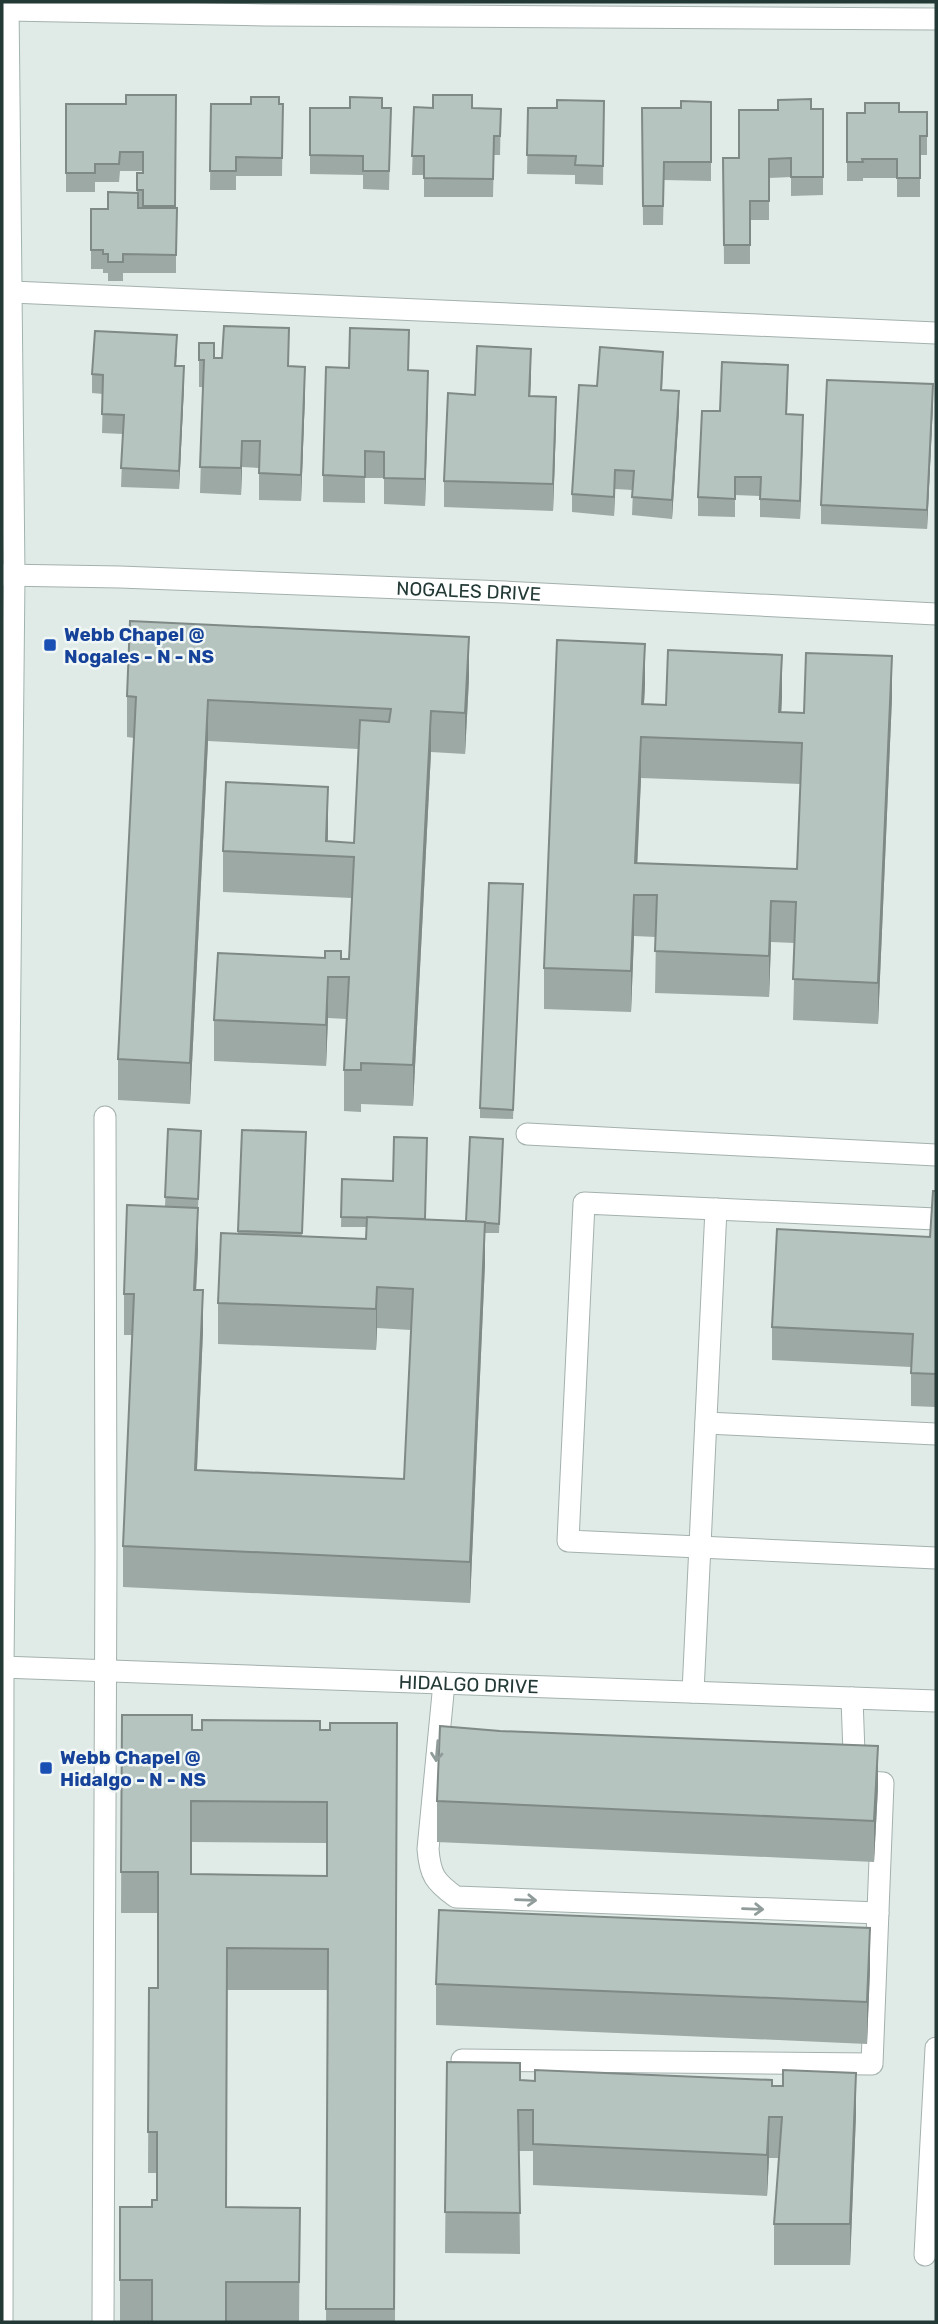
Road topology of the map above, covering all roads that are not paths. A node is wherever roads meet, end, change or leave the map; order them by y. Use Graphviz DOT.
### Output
graph roads {
  1 [pos="6,7"];
  2 [pos="266,8"];
  3 [pos="936,19"];
  4 [pos="12,292"];
  5 [pos="936,333"];
  6 [pos="8,575"];
  7 [pos="936,614"];
  8 [pos="105,1118"];
  9 [pos="527,1134"];
  10 [pos="5,1149"];
  11 [pos="936,1155"];
  12 [pos="716,1209"];
  13 [pos="936,1219"];
  14 [pos="706,1423"];
  15 [pos="936,1434"];
  16 [pos="700,1547"];
  17 [pos="936,1558"];
  18 [pos="3,1667"];
  19 [pos="104,1671"];
  20 [pos="444,1683"];
  21 [pos="693,1692"];
  22 [pos="852,1698"];
  23 [pos="936,1701"];
  24 [pos="878,1913"];
  25 [pos="3,1985"];
  26 [pos="936,2048"];
  27 [pos="462,2060"];
  28 [pos="3,2073"];
  29 [pos="925,2255"];
  30 [pos="2,2322"];
  31 [pos="103,2322"];
  1 -- 2 [label="street"];
  1 -- 4 [label="street"];
  2 -- 3 [label="street"];
  4 -- 5 [label="street"];
  4 -- 6 [label="street"];
  6 -- 7 [label="street, NOGALES DRIVE"];
  6 -- 10 [label="street"];
  8 -- 19 [label="street"];
  9 -- 11 [label="street"];
  10 -- 18 [label="street"];
  12 -- 13 [label="street"];
  12 -- 14 [label="street"];
  12 -- 16 [label="street"];
  14 -- 15 [label="street"];
  14 -- 16 [label="street"];
  16 -- 17 [label="street"];
  16 -- 21 [label="street"];
  18 -- 19 [label="street, HIDALGO DRIVE"];
  18 -- 25 [label="street"];
  19 -- 20 [label="street, HIDALGO DRIVE"];
  19 -- 31 [label="street"];
  20 -- 21 [label="street, HIDALGO DRIVE"];
  20 -- 24 [label="street, one-way"];
  21 -- 22 [label="street, HIDALGO DRIVE"];
  22 -- 23 [label="street, HIDALGO DRIVE"];
  22 -- 24 [label="street"];
  24 -- 27 [label="street"];
  25 -- 28 [label="street"];
  26 -- 29 [label="street"];
  28 -- 30 [label="street"];
}
